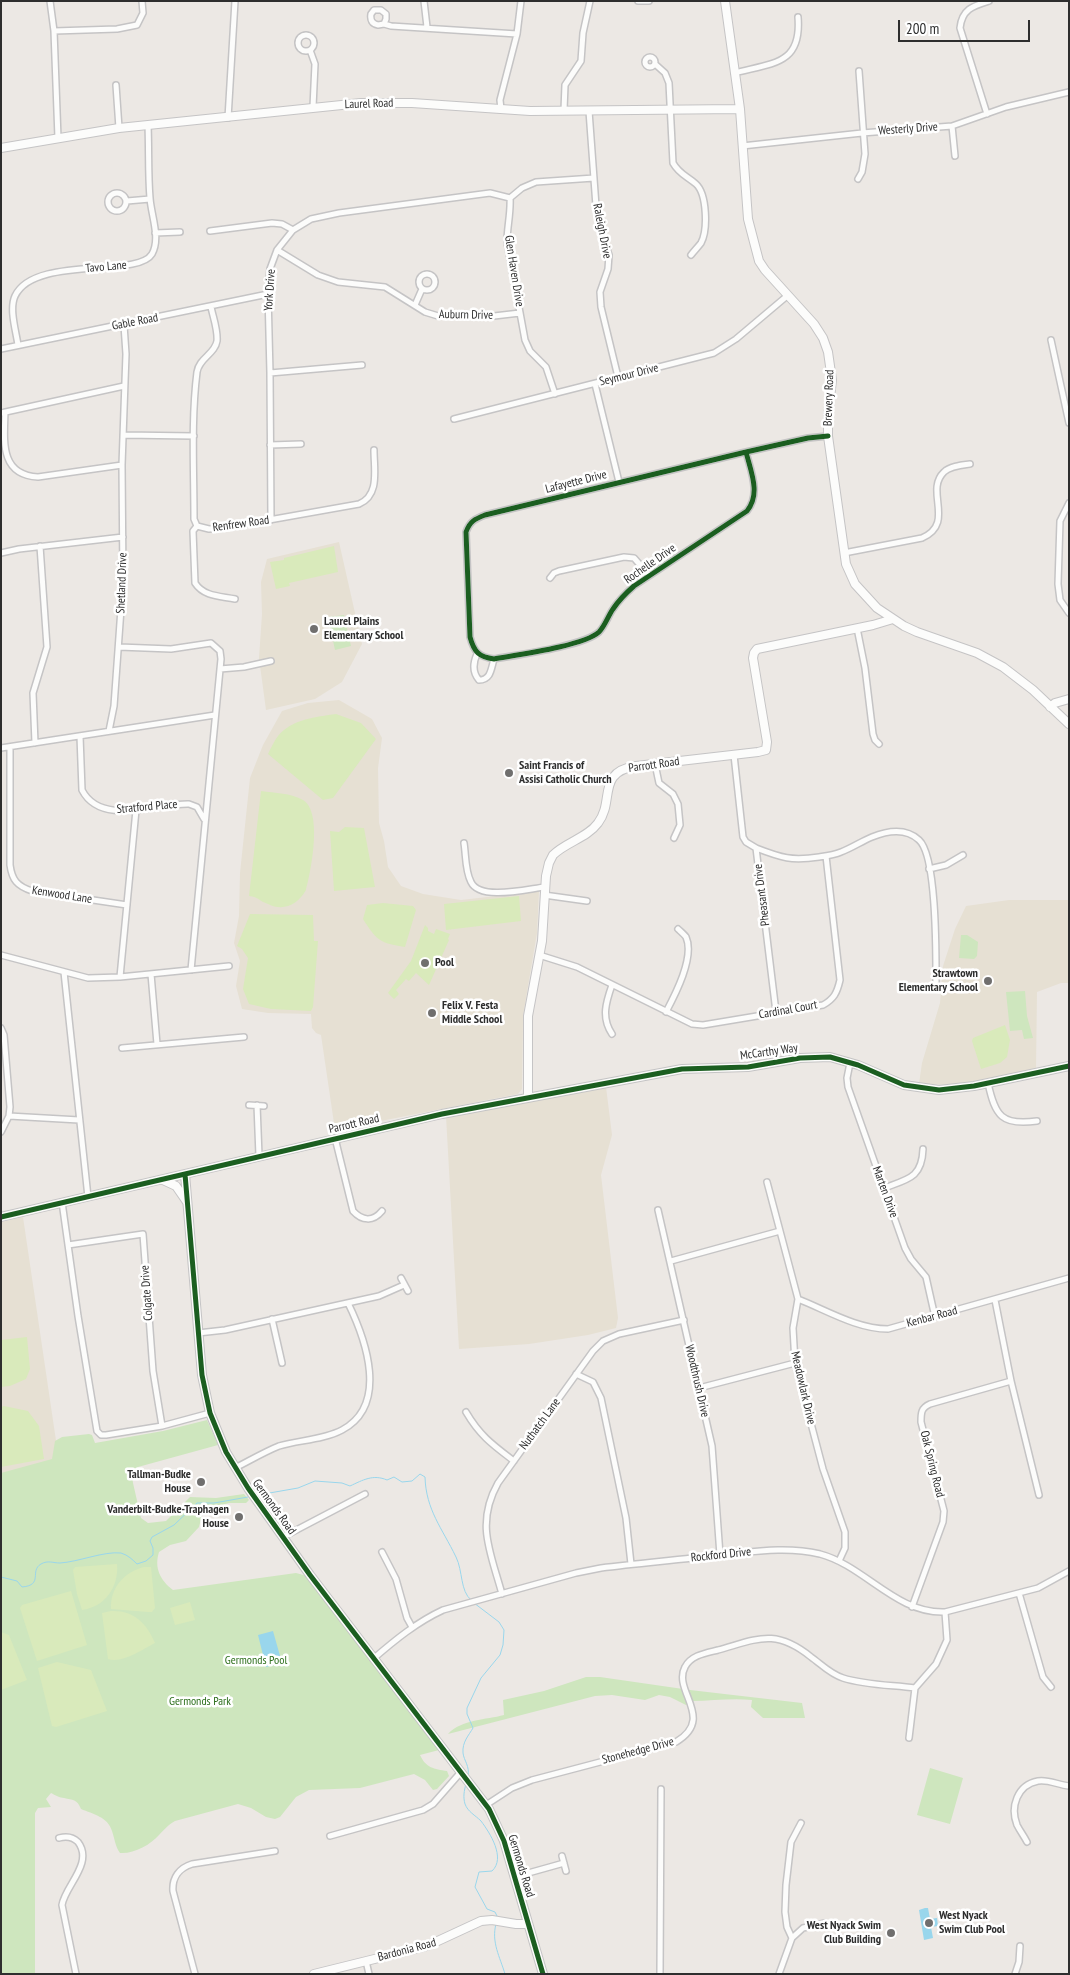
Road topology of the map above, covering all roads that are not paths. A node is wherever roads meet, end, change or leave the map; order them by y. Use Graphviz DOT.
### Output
graph roads {
  1 [pos="50,1"];
  2 [pos="142,1"];
  3 [pos="235,1"];
  4 [pos="424,1"];
  5 [pos="521,1"];
  6 [pos="590,1"];
  7 [pos="638,1"];
  8 [pos="649,1"];
  9 [pos="725,1"];
  10 [pos="989,1"];
  11 [pos="798,17"];
  12 [pos="384,24"];
  13 [pos="427,27"];
  14 [pos="54,31"];
  15 [pos="517,34"];
  16 [pos="310,50"];
  17 [pos="655,64"];
  18 [pos="858,70"];
  19 [pos="734,73"];
  20 [pos="116,85"];
  21 [pos="1069,92"];
  22 [pos="313,107"];
  23 [pos="501,109"];
  24 [pos="564,110"];
  25 [pos="740,110"];
  26 [pos="589,111"];
  27 [pos="670,111"];
  28 [pos="987,114"];
  29 [pos="228,118"];
  30 [pos="148,125"];
  31 [pos="952,126"];
  32 [pos="118,128"];
  33 [pos="862,133"];
  34 [pos="58,138"];
  35 [pos="742,146"];
  36 [pos="1,148"];
  37 [pos="955,156"];
  38 [pos="594,178"];
  39 [pos="858,179"];
  40 [pos="150,198"];
  41 [pos="510,198"];
  42 [pos="126,201"];
  43 [pos="293,230"];
  44 [pos="210,231"];
  45 [pos="180,232"];
  46 [pos="155,234"];
  47 [pos="277,250"];
  48 [pos="691,255"];
  49 [pos="422,289"];
  50 [pos="268,294"];
  51 [pos="787,296"];
  52 [pos="415,305"];
  53 [pos="211,307"];
  54 [pos="520,312"];
  55 [pos="124,325"];
  56 [pos="1051,340"];
  57 [pos="18,345"];
  58 [pos="1,348"];
  59 [pos="362,365"];
  60 [pos="270,373"];
  61 [pos="618,378"];
  62 [pos="595,384"];
  63 [pos="124,386"];
  64 [pos="555,394"];
  65 [pos="1067,403"];
  66 [pos="3,413"];
  67 [pos="454,419"];
  68 [pos="1069,423"];
  69 [pos="123,435"];
  70 [pos="194,436"];
  71 [pos="828,436"];
  72 [pos="301,444"];
  73 [pos="270,445"];
  74 [pos="374,450"];
  75 [pos="746,452"];
  76 [pos="970,464"];
  77 [pos="122,465"];
  78 [pos="619,482"];
  79 [pos="1069,503"];
  80 [pos="270,520"];
  81 [pos="197,526"];
  82 [pos="123,537"];
  83 [pos="40,546"];
  84 [pos="1,553"];
  85 [pos="844,553"];
  86 [pos="649,575"];
  87 [pos="550,578"];
  88 [pos="235,598"];
  89 [pos="1069,613"];
  90 [pos="893,619"];
  91 [pos="857,628"];
  92 [pos="119,647"];
  93 [pos="477,654"];
  94 [pos="494,659"];
  95 [pos="271,661"];
  96 [pos="220,669"];
  97 [pos="1069,699"];
  98 [pos="1050,707"];
  99 [pos="215,715"];
  100 [pos="1069,724"];
  101 [pos="109,731"];
  102 [pos="80,736"];
  103 [pos="35,743"];
  104 [pos="878,744"];
  105 [pos="10,747"];
  106 [pos="1,748"];
  107 [pos="734,754"];
  108 [pos="655,764"];
  109 [pos="136,810"];
  110 [pos="205,822"];
  111 [pos="674,838"];
  112 [pos="464,843"];
  113 [pos="756,848"];
  114 [pos="963,855"];
  115 [pos="826,856"];
  116 [pos="929,869"];
  117 [pos="544,891"];
  118 [pos="587,901"];
  119 [pos="127,905"];
  120 [pos="678,929"];
  121 [pos="1,955"];
  122 [pos="539,955"];
  123 [pos="229,966"];
  124 [pos="191,970"];
  125 [pos="64,972"];
  126 [pos="151,974"];
  127 [pos="120,977"];
  128 [pos="936,983"];
  129 [pos="612,985"];
  130 [pos="666,1012"];
  131 [pos="776,1012"];
  132 [pos="1,1028"];
  133 [pos="612,1034"];
  134 [pos="244,1037"];
  135 [pos="157,1044"];
  136 [pos="122,1048"];
  137 [pos="850,1063"];
  138 [pos="1069,1066"];
  139 [pos="988,1083"];
  140 [pos="528,1098"];
  141 [pos="249,1105"];
  142 [pos="256,1106"];
  143 [pos="264,1106"];
  144 [pos="9,1116"];
  145 [pos="78,1120"];
  146 [pos="1038,1122"];
  147 [pos="1,1132"];
  148 [pos="335,1138"];
  149 [pos="922,1149"];
  150 [pos="259,1156"];
  151 [pos="186,1174"];
  152 [pos="161,1180"];
  153 [pos="767,1182"];
  154 [pos="884,1188"];
  155 [pos="88,1197"];
  156 [pos="62,1202"];
  157 [pos="188,1206"];
  158 [pos="658,1210"];
  159 [pos="382,1212"];
  160 [pos="1,1217"];
  161 [pos="780,1230"];
  162 [pos="68,1244"];
  163 [pos="670,1261"];
  164 [pos="401,1278"];
  165 [pos="1069,1278"];
  166 [pos="404,1284"];
  167 [pos="408,1291"];
  168 [pos="798,1299"];
  169 [pos="996,1300"];
  170 [pos="348,1303"];
  171 [pos="936,1317"];
  172 [pos="272,1319"];
  173 [pos="684,1320"];
  174 [pos="198,1333"];
  175 [pos="282,1363"];
  176 [pos="795,1363"];
  177 [pos="576,1374"];
  178 [pos="1011,1381"];
  179 [pos="699,1388"];
  180 [pos="466,1412"];
  181 [pos="210,1413"];
  182 [pos="162,1426"];
  183 [pos="514,1461"];
  184 [pos="235,1468"];
  185 [pos="365,1494"];
  186 [pos="1039,1494"];
  187 [pos="283,1537"];
  188 [pos="382,1552"];
  189 [pos="720,1555"];
  190 [pos="839,1561"];
  191 [pos="631,1564"];
  192 [pos="1069,1571"];
  193 [pos="1019,1593"];
  194 [pos="502,1594"];
  195 [pos="912,1607"];
  196 [pos="945,1612"];
  197 [pos="412,1627"];
  198 [pos="373,1659"];
  199 [pos="1051,1687"];
  200 [pos="915,1688"];
  201 [pos="909,1738"];
  202 [pos="461,1772"];
  203 [pos="1069,1786"];
  204 [pos="661,1789"];
  205 [pos="486,1805"];
  206 [pos="800,1823"];
  207 [pos="330,1836"];
  208 [pos="59,1838"];
  209 [pos="1027,1842"];
  210 [pos="275,1852"];
  211 [pos="562,1856"];
  212 [pos="564,1863"];
  213 [pos="566,1871"];
  214 [pos="514,1877"];
  215 [pos="825,1923"];
  216 [pos="528,1924"];
  217 [pos="792,1938"];
  218 [pos="1020,1946"];
  219 [pos="366,1961"];
  220 [pos="76,1974"];
  221 [pos="195,1974"];
  222 [pos="314,1974"];
  223 [pos="369,1974"];
  224 [pos="543,1974"];
  225 [pos="660,1974"];
  226 [pos="779,1974"];
  227 [pos="1014,1974"];
  1 -- 14 [label="street"];
  2 -- 14 [label="street"];
  3 -- 29 [label="street"];
  4 -- 13 [label="street"];
  5 -- 15 [label="street"];
  6 -- 24 [label="street"];
  7 -- 8 [label="street"];
  9 -- 19 [label="street, Brewery Road"];
  10 -- 28 [label="street"];
  11 -- 19 [label="street"];
  12 -- 13 [label="street"];
  13 -- 15 [label="street"];
  14 -- 34 [label="street"];
  15 -- 23 [label="street"];
  16 -- 22 [label="street"];
  17 -- 27 [label="street"];
  18 -- 33 [label="street"];
  19 -- 25 [label="street, Brewery Road"];
  20 -- 32 [label="street"];
  21 -- 28 [label="street, Westerly Drive"];
  22 -- 23 [label="street, Laurel Road"];
  22 -- 29 [label="street, Laurel Road"];
  23 -- 24 [label="street, Laurel Road"];
  24 -- 26 [label="street, Laurel Road"];
  25 -- 27 [label="street, Laurel Road"];
  25 -- 35 [label="street, Brewery Road"];
  26 -- 27 [label="street, Laurel Road"];
  26 -- 38 [label="street, Raleigh Drive"];
  27 -- 48 [label="street"];
  28 -- 31 [label="street, Westerly Drive"];
  29 -- 30 [label="street, Laurel Road"];
  30 -- 32 [label="street, Laurel Road"];
  30 -- 40 [label="street, Tavo Lane"];
  31 -- 33 [label="street, Westerly Drive"];
  31 -- 37 [label="street"];
  32 -- 34 [label="street, Laurel Road"];
  33 -- 35 [label="street, Westerly Drive"];
  33 -- 39 [label="street"];
  34 -- 36 [label="street, Laurel Road"];
  35 -- 51 [label="street, Brewery Road"];
  38 -- 41 [label="street"];
  38 -- 61 [label="street, Raleigh Drive"];
  40 -- 42 [label="street"];
  40 -- 46 [label="street, Tavo Lane"];
  41 -- 43 [label="street, York Drive"];
  41 -- 54 [label="street, Glen Haven Drive"];
  43 -- 44 [label="street"];
  43 -- 47 [label="street, York Drive"];
  45 -- 46 [label="street"];
  46 -- 57 [label="street, Tavo Lane"];
  47 -- 50 [label="street, York Drive"];
  47 -- 52 [label="street, Auburn Drive"];
  49 -- 52 [label="street"];
  50 -- 53 [label="street, Gable Road"];
  50 -- 60 [label="street, York Drive"];
  51 -- 61 [label="street, Seymour Drive"];
  51 -- 71 [label="street, Brewery Road"];
  52 -- 54 [label="street, Auburn Drive"];
  53 -- 55 [label="street, Gable Road"];
  53 -- 70 [label="street, Renfrew Road"];
  54 -- 64 [label="street, Glen Haven Drive"];
  55 -- 57 [label="street, Gable Road"];
  55 -- 63 [label="street, Shetland Drive"];
  56 -- 65 [label="street"];
  57 -- 58 [label="street, Gable Road"];
  59 -- 60 [label="street"];
  60 -- 73 [label="street, York Drive"];
  61 -- 62 [label="street, Seymour Drive"];
  62 -- 64 [label="street, Seymour Drive"];
  62 -- 78 [label="street"];
  63 -- 66 [label="street"];
  63 -- 69 [label="street, Shetland Drive"];
  64 -- 67 [label="street, Seymour Drive"];
  65 -- 68 [label="street"];
  66 -- 77 [label="street"];
  69 -- 70 [label="street"];
  69 -- 77 [label="street, Shetland Drive"];
  70 -- 81 [label="street, Renfrew Road"];
  71 -- 75 [label="street, Lafayette Drive"];
  71 -- 85 [label="street, Brewery Road"];
  72 -- 73 [label="street"];
  73 -- 80 [label="street, York Drive"];
  74 -- 80 [label="street, Renfrew Road"];
  75 -- 78 [label="street, Lafayette Drive"];
  75 -- 86 [label="street, Rochelle Drive"];
  76 -- 85 [label="street"];
  77 -- 82 [label="street, Shetland Drive"];
  78 -- 93 [label="street, Lafayette Drive"];
  79 -- 89 [label="street"];
  80 -- 81 [label="street, Renfrew Road"];
  81 -- 88 [label="street"];
  82 -- 83 [label="street"];
  82 -- 92 [label="street, Shetland Drive"];
  83 -- 84 [label="street"];
  83 -- 103 [label="street"];
  85 -- 90 [label="street, Brewery Road"];
  86 -- 87 [label="street"];
  86 -- 94 [label="street, Rochelle Drive"];
  90 -- 91 [label="street, Parrott Road"];
  90 -- 98 [label="street, Brewery Road"];
  91 -- 104 [label="street"];
  91 -- 107 [label="street, Parrott Road"];
  92 -- 96 [label="street"];
  92 -- 101 [label="street, Shetland Drive"];
  93 -- 94 [label="street, Rochelle Drive"];
  93 -- 94 [label="street"];
  95 -- 96 [label="street"];
  96 -- 99 [label="street"];
  97 -- 98 [label="street"];
  98 -- 100 [label="street, Brewery Road"];
  99 -- 101 [label="street"];
  99 -- 110 [label="street"];
  101 -- 102 [label="street"];
  102 -- 103 [label="street"];
  102 -- 109 [label="street, Stratford Place"];
  103 -- 105 [label="street"];
  105 -- 106 [label="street"];
  105 -- 119 [label="street, Kenwood Lane"];
  107 -- 108 [label="street, Parrott Road"];
  107 -- 113 [label="street, Pheasant Drive"];
  108 -- 111 [label="street"];
  108 -- 117 [label="street, Parrott Road"];
  109 -- 110 [label="street, Stratford Place"];
  109 -- 119 [label="street"];
  110 -- 124 [label="street"];
  112 -- 117 [label="street"];
  113 -- 115 [label="street"];
  113 -- 131 [label="street, Pheasant Drive"];
  114 -- 116 [label="street"];
  115 -- 116 [label="street"];
  115 -- 131 [label="street, Cardinal Court"];
  116 -- 128 [label="street"];
  117 -- 118 [label="street"];
  117 -- 122 [label="street, Parrott Road"];
  119 -- 127 [label="street"];
  120 -- 130 [label="street"];
  121 -- 125 [label="street"];
  122 -- 129 [label="street, Cardinal Court"];
  122 -- 140 [label="street, Parrott Road"];
  123 -- 124 [label="street"];
  124 -- 126 [label="street"];
  125 -- 127 [label="street"];
  125 -- 145 [label="street"];
  126 -- 127 [label="street"];
  126 -- 135 [label="street"];
  129 -- 130 [label="street, Cardinal Court"];
  129 -- 133 [label="street"];
  130 -- 131 [label="street, Cardinal Court"];
  132 -- 144 [label="street"];
  134 -- 135 [label="street"];
  135 -- 136 [label="street"];
  137 -- 139 [label="street, McCarthy Way"];
  137 -- 140 [label="street, McCarthy Way"];
  137 -- 154 [label="street, Marten Drive"];
  138 -- 139 [label="street, McCarthy Way"];
  139 -- 146 [label="street"];
  140 -- 148 [label="street, Parrott Road"];
  141 -- 142 [label="street"];
  142 -- 143 [label="street"];
  142 -- 150 [label="street"];
  144 -- 145 [label="street"];
  144 -- 147 [label="street"];
  145 -- 155 [label="street"];
  148 -- 150 [label="street, Parrott Road"];
  148 -- 159 [label="street"];
  149 -- 154 [label="street"];
  150 -- 151 [label="street, Parrott Road"];
  151 -- 152 [label="street"];
  151 -- 157 [label="street, Germonds Road"];
  152 -- 155 [label="street"];
  152 -- 157 [label="street, Germonds Road"];
  153 -- 161 [label="street, Meadowlark Drive"];
  154 -- 171 [label="street, Marten Drive"];
  155 -- 156 [label="street"];
  156 -- 160 [label="street"];
  156 -- 162 [label="street"];
  157 -- 174 [label="street, Germonds Road"];
  158 -- 163 [label="street, Woodthrush Drive"];
  161 -- 163 [label="street"];
  161 -- 168 [label="street, Meadowlark Drive"];
  162 -- 182 [label="street"];
  162 -- 182 [label="street, Colgate Drive"];
  163 -- 173 [label="street, Woodthrush Drive"];
  164 -- 166 [label="street"];
  165 -- 169 [label="street, Kenbar Road"];
  166 -- 167 [label="street"];
  166 -- 170 [label="street"];
  168 -- 171 [label="street, Kenbar Road"];
  168 -- 176 [label="street, Meadowlark Drive"];
  169 -- 171 [label="street, Kenbar Road"];
  169 -- 178 [label="street"];
  170 -- 172 [label="street"];
  170 -- 184 [label="street"];
  172 -- 174 [label="street"];
  172 -- 175 [label="street"];
  173 -- 177 [label="street, Nuthatch Lane"];
  173 -- 179 [label="street, Woodthrush Drive"];
  174 -- 181 [label="street, Germonds Road"];
  176 -- 179 [label="street"];
  176 -- 190 [label="street, Meadowlark Drive"];
  177 -- 183 [label="street, Nuthatch Lane"];
  177 -- 191 [label="street"];
  178 -- 186 [label="street"];
  178 -- 195 [label="street, Oak Spring Road"];
  179 -- 189 [label="street, Woodthrush Drive"];
  180 -- 183 [label="street"];
  181 -- 182 [label="street"];
  181 -- 184 [label="street, Germonds Road"];
  183 -- 194 [label="street, Nuthatch Lane"];
  184 -- 187 [label="street, Germonds Road"];
  185 -- 187 [label="street"];
  187 -- 198 [label="street, Germonds Road"];
  188 -- 197 [label="street"];
  189 -- 190 [label="street, Rockford Drive"];
  189 -- 191 [label="street, Rockford Drive"];
  190 -- 195 [label="street, Rockford Drive"];
  191 -- 194 [label="street, Rockford Drive"];
  192 -- 193 [label="street, Rockford Drive"];
  193 -- 196 [label="street, Rockford Drive"];
  193 -- 199 [label="street"];
  194 -- 197 [label="street, Rockford Drive"];
  195 -- 196 [label="street, Rockford Drive"];
  196 -- 200 [label="street"];
  197 -- 198 [label="street, Rockford Drive"];
  198 -- 202 [label="street, Germonds Road"];
  200 -- 201 [label="street"];
  200 -- 205 [label="street, Stonehedge Drive"];
  202 -- 205 [label="street, Germonds Road"];
  202 -- 207 [label="street"];
  203 -- 209 [label="street"];
  204 -- 225 [label="street"];
  205 -- 214 [label="street, Germonds Road"];
  206 -- 217 [label="street"];
  208 -- 220 [label="street"];
  210 -- 221 [label="street"];
  211 -- 212 [label="street"];
  212 -- 213 [label="street"];
  212 -- 214 [label="street"];
  214 -- 216 [label="street, Germonds Road"];
  215 -- 217 [label="street"];
  216 -- 219 [label="street, Bardonia Road"];
  216 -- 224 [label="street, Germonds Road"];
  217 -- 226 [label="street"];
  218 -- 227 [label="street"];
  219 -- 222 [label="street, Bardonia Road"];
  219 -- 223 [label="street"];
}
